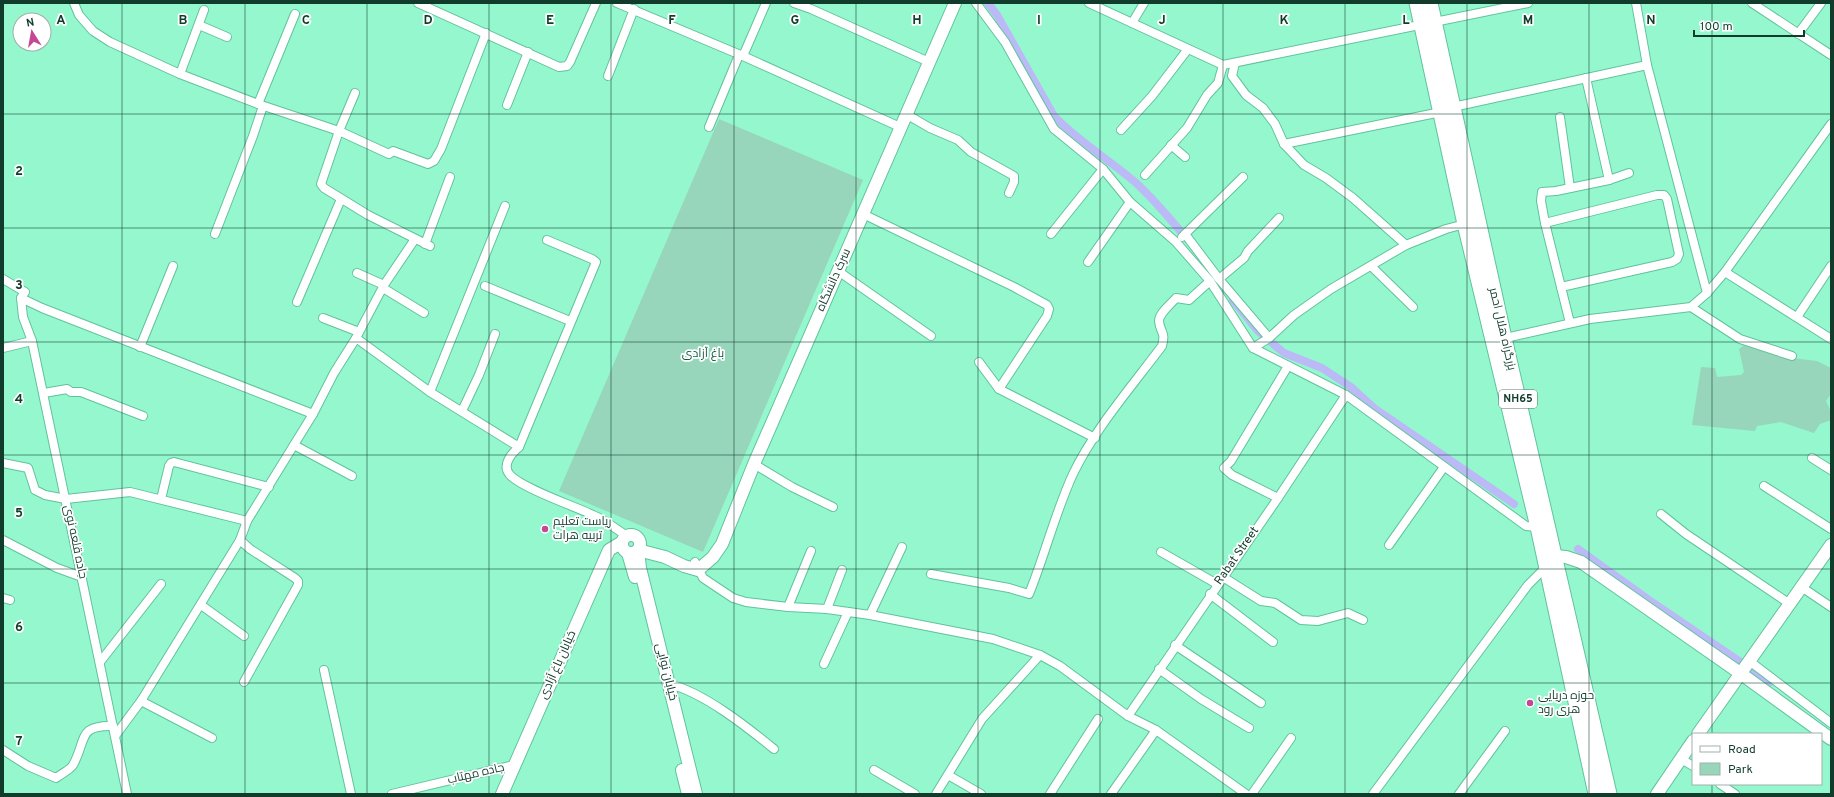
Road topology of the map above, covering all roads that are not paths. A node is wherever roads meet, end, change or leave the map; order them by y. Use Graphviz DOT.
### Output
graph roads {
  1 [pos="74,3"];
  2 [pos="418,3"];
  3 [pos="596,3"];
  4 [pos="617,3"];
  5 [pos="766,3"];
  6 [pos="794,3"];
  7 [pos="955,3"];
  8 [pos="976,3"];
  9 [pos="1089,3"];
  10 [pos="1144,3"];
  11 [pos="1417,3"];
  12 [pos="1430,3"];
  13 [pos="1526,3"];
  14 [pos="1636,3"];
  15 [pos="1752,3"];
  16 [pos="1821,3"];
  17 [pos="634,9"];
  18 [pos="204,10"];
  19 [pos="294,14"];
  20 [pos="1132,23"];
  21 [pos="1428,24"];
  22 [pos="199,25"];
  23 [pos="486,33"];
  24 [pos="1798,34"];
  25 [pos="227,37"];
  26 [pos="1188,49"];
  27 [pos="528,52"];
  28 [pos="741,55"];
  29 [pos="1831,55"];
  30 [pos="929,62"];
  31 [pos="1235,63"];
  32 [pos="1223,65"];
  33 [pos="1647,65"];
  34 [pos="180,74"];
  35 [pos="608,76"];
  36 [pos="1586,78"];
  37 [pos="355,93"];
  38 [pos="261,105"];
  39 [pos="507,105"];
  40 [pos="1447,109"];
  41 [pos="906,114"];
  42 [pos="1560,117"];
  43 [pos="1831,124"];
  44 [pos="709,127"];
  45 [pos="900,127"];
  46 [pos="1121,130"];
  47 [pos="339,131"];
  48 [pos="1284,144"];
  49 [pos="1171,145"];
  50 [pos="1186,157"];
  51 [pos="1103,170"];
  52 [pos="1630,173"];
  53 [pos="1145,174"];
  54 [pos="1243,176"];
  55 [pos="450,177"];
  56 [pos="1609,180"];
  57 [pos="1570,188"];
  58 [pos="1009,192"];
  59 [pos="341,199"];
  60 [pos="1130,202"];
  61 [pos="505,206"];
  62 [pos="862,214"];
  63 [pos="1279,218"];
  64 [pos="1545,223"];
  65 [pos="1465,224"];
  66 [pos="215,234"];
  67 [pos="1051,234"];
  68 [pos="1185,234"];
  69 [pos="415,239"];
  70 [pos="547,240"];
  71 [pos="1176,242"];
  72 [pos="1406,245"];
  73 [pos="1088,262"];
  74 [pos="173,266"];
  75 [pos="1371,266"];
  76 [pos="1831,266"];
  77 [pos="838,271"];
  78 [pos="1725,272"];
  79 [pos="357,273"];
  80 [pos="3,278"];
  81 [pos="1219,279"];
  82 [pos="1210,281"];
  83 [pos="384,286"];
  84 [pos="486,286"];
  85 [pos="1561,287"];
  86 [pos="1707,293"];
  87 [pos="23,295"];
  88 [pos="297,302"];
  89 [pos="1413,307"];
  90 [pos="1691,307"];
  91 [pos="424,312"];
  92 [pos="1797,317"];
  93 [pos="323,318"];
  94 [pos="570,321"];
  95 [pos="1570,323"];
  96 [pos="495,334"];
  97 [pos="358,335"];
  98 [pos="931,336"];
  99 [pos="1269,338"];
  100 [pos="1831,339"];
  101 [pos="32,340"];
  102 [pos="1498,340"];
  103 [pos="140,347"];
  104 [pos="3,348"];
  105 [pos="1253,348"];
  106 [pos="1792,356"];
  107 [pos="979,362"];
  108 [pos="1288,366"];
  109 [pos="999,389"];
  110 [pos="430,392"];
  111 [pos="44,393"];
  112 [pos="1346,396"];
  113 [pos="462,412"];
  114 [pos="313,414"];
  115 [pos="143,416"];
  116 [pos="1095,438"];
  117 [pos="294,445"];
  118 [pos="519,447"];
  119 [pos="1812,458"];
  120 [pos="3,463"];
  121 [pos="754,464"];
  122 [pos="1444,467"];
  123 [pos="1831,470"];
  124 [pos="352,476"];
  125 [pos="1764,486"];
  126 [pos="269,488"];
  127 [pos="1278,498"];
  128 [pos="66,499"];
  129 [pos="161,499"];
  130 [pos="833,507"];
  131 [pos="1661,514"];
  132 [pos="247,521"];
  133 [pos="1538,527"];
  134 [pos="1831,529"];
  135 [pos="624,539"];
  136 [pos="3,540"];
  137 [pos="240,540"];
  138 [pos="1389,545"];
  139 [pos="1831,545"];
  140 [pos="902,546"];
  141 [pos="636,549"];
  142 [pos="811,551"];
  143 [pos="1161,552"];
  144 [pos="665,556"];
  145 [pos="1550,562"];
  146 [pos="696,566"];
  147 [pos="842,570"];
  148 [pos="931,574"];
  149 [pos="82,576"];
  150 [pos="1223,577"];
  151 [pos="642,578"];
  152 [pos="161,584"];
  153 [pos="1217,584"];
  154 [pos="1800,586"];
  155 [pos="1210,594"];
  156 [pos="1790,604"];
  157 [pos="201,605"];
  158 [pos="788,607"];
  159 [pos="1831,607"];
  160 [pos="827,609"];
  161 [pos="848,612"];
  162 [pos="870,615"];
  163 [pos="1363,620"];
  164 [pos="244,636"];
  165 [pos="1273,642"];
  166 [pos="1175,645"];
  167 [pos="1040,655"];
  168 [pos="100,662"];
  169 [pos="824,664"];
  170 [pos="1744,667"];
  171 [pos="1159,669"];
  172 [pos="324,670"];
  173 [pos="244,682"];
  174 [pos="669,684"];
  175 [pos="141,701"];
  176 [pos="1261,703"];
  177 [pos="1128,716"];
  178 [pos="1098,719"];
  179 [pos="1831,723"];
  180 [pos="113,726"];
  181 [pos="1249,728"];
  182 [pos="1156,730"];
  183 [pos="1505,731"];
  184 [pos="1699,733"];
  185 [pos="116,736"];
  186 [pos="212,738"];
  187 [pos="1291,738"];
  188 [pos="1831,739"];
  189 [pos="1692,742"];
  190 [pos="774,749"];
  191 [pos="3,750"];
  192 [pos="1681,759"];
  193 [pos="514,765"];
  194 [pos="1692,765"];
  195 [pos="874,770"];
  196 [pos="948,775"];
  197 [pos="1722,785"];
  198 [pos="1114,793"];
  199 [pos="127,794"];
  200 [pos="352,794"];
  201 [pos="392,794"];
  202 [pos="502,794"];
  203 [pos="688,794"];
  204 [pos="696,794"];
  205 [pos="915,794"];
  206 [pos="936,794"];
  207 [pos="981,794"];
  208 [pos="1050,794"];
  209 [pos="1246,794"];
  210 [pos="1373,794"];
  211 [pos="1459,794"];
  212 [pos="1596,794"];
  213 [pos="1609,794"];
  214 [pos="1657,794"];
  215 [pos="1735,794"];
  1 -- 34 [label="street"];
  2 -- 23 [label="street"];
  3 -- 27 [label="street"];
  4 -- 17 [label="street"];
  5 -- 28 [label="street"];
  6 -- 30 [label="street"];
  7 -- 30 [label="street, سرک دانشگاه"];
  8 -- 51 [label="street"];
  9 -- 20 [label="street"];
  10 -- 20 [label="street"];
  11 -- 21 [label="highway, بزرگراه هلال احمر / NH65"];
  12 -- 21 [label="highway, بزرگراه هلال احمر / NH65"];
  13 -- 21 [label="street"];
  14 -- 33 [label="street"];
  15 -- 24 [label="street"];
  16 -- 24 [label="street"];
  17 -- 28 [label="street"];
  17 -- 35 [label="street"];
  18 -- 22 [label="street"];
  19 -- 38 [label="street"];
  20 -- 26 [label="street"];
  21 -- 31 [label="street"];
  21 -- 40 [label="highway, بزرگراه هلال احمر / NH65"];
  22 -- 25 [label="street"];
  22 -- 34 [label="street"];
  23 -- 27 [label="street"];
  23 -- 47 [label="street"];
  24 -- 29 [label="street"];
  26 -- 32 [label="street"];
  26 -- 46 [label="street"];
  27 -- 39 [label="street"];
  28 -- 44 [label="street"];
  28 -- 45 [label="street"];
  30 -- 41 [label="street, سرک دانشگاه"];
  31 -- 32 [label="street"];
  31 -- 48 [label="street"];
  32 -- 49 [label="street"];
  33 -- 36 [label="street"];
  33 -- 86 [label="street"];
  34 -- 38 [label="street"];
  36 -- 40 [label="street"];
  36 -- 56 [label="street"];
  37 -- 47 [label="street"];
  38 -- 47 [label="street"];
  38 -- 66 [label="street"];
  40 -- 48 [label="street"];
  40 -- 65 [label="highway, بزرگراه هلال احمر / NH65"];
  40 -- 102 [label="highway, بزرگراه هلال احمر / NH65"];
  41 -- 45 [label="street, سرک دانشگاه"];
  41 -- 58 [label="street"];
  42 -- 57 [label="street"];
  43 -- 78 [label="street"];
  45 -- 62 [label="street, سرک دانشگاه"];
  47 -- 59 [label="street"];
  48 -- 72 [label="street"];
  49 -- 50 [label="street"];
  49 -- 53 [label="street"];
  51 -- 60 [label="street"];
  51 -- 67 [label="street"];
  52 -- 56 [label="street"];
  54 -- 68 [label="street"];
  55 -- 69 [label="street"];
  56 -- 57 [label="street"];
  57 -- 64 [label="street"];
  59 -- 69 [label="street"];
  59 -- 88 [label="street"];
  60 -- 71 [label="street"];
  60 -- 73 [label="street"];
  61 -- 110 [label="street"];
  62 -- 77 [label="street, سرک دانشگاه"];
  62 -- 109 [label="street"];
  63 -- 81 [label="street"];
  64 -- 85 [label="street"];
  64 -- 85 [label="street"];
  65 -- 72 [label="street"];
  65 -- 102 [label="highway, بزرگراه هلال احمر / NH65"];
  68 -- 71 [label="street"];
  68 -- 81 [label="street"];
  69 -- 83 [label="street"];
  70 -- 94 [label="street"];
  71 -- 82 [label="street"];
  72 -- 75 [label="street"];
  74 -- 103 [label="street"];
  75 -- 89 [label="street"];
  75 -- 99 [label="street"];
  76 -- 92 [label="street"];
  77 -- 98 [label="street"];
  77 -- 121 [label="street, سرک دانشگاه"];
  78 -- 86 [label="street"];
  78 -- 92 [label="street"];
  79 -- 83 [label="street"];
  80 -- 87 [label="street"];
  81 -- 99 [label="street"];
  82 -- 105 [label="street"];
  82 -- 116 [label="street"];
  83 -- 91 [label="street"];
  83 -- 97 [label="street"];
  84 -- 94 [label="street"];
  85 -- 95 [label="street"];
  86 -- 90 [label="street"];
  87 -- 101 [label="street, جاده قلعه نوی"];
  87 -- 103 [label="street"];
  90 -- 95 [label="street"];
  90 -- 106 [label="street"];
  92 -- 100 [label="street"];
  93 -- 97 [label="street"];
  94 -- 118 [label="street"];
  95 -- 102 [label="street"];
  96 -- 113 [label="street"];
  97 -- 110 [label="street"];
  97 -- 114 [label="street"];
  99 -- 105 [label="street"];
  101 -- 104 [label="street"];
  101 -- 111 [label="street, جاده قلعه نوی"];
  102 -- 133 [label="highway, بزرگراه هلال احمر / NH65"];
  102 -- 145 [label="highway, بزرگراه هلال احمر / NH65"];
  103 -- 114 [label="street"];
  105 -- 108 [label="street"];
  107 -- 109 [label="street"];
  108 -- 112 [label="street"];
  108 -- 127 [label="street"];
  109 -- 116 [label="street"];
  110 -- 113 [label="street"];
  111 -- 115 [label="street"];
  111 -- 128 [label="street, جاده قلعه نوی"];
  112 -- 122 [label="street"];
  112 -- 127 [label="street, Rabat Street"];
  113 -- 118 [label="street"];
  114 -- 117 [label="street"];
  116 -- 148 [label="street"];
  117 -- 124 [label="street"];
  117 -- 126 [label="street"];
  118 -- 135 [label="street"];
  119 -- 123 [label="street"];
  120 -- 128 [label="street"];
  121 -- 130 [label="street"];
  121 -- 146 [label="street, سرک دانشگاه"];
  122 -- 133 [label="street"];
  122 -- 138 [label="street"];
  125 -- 134 [label="street"];
  126 -- 129 [label="street"];
  126 -- 132 [label="street"];
  127 -- 150 [label="street, Rabat Street"];
  128 -- 129 [label="street"];
  128 -- 149 [label="street, جاده قلعه نوی"];
  129 -- 132 [label="street"];
  131 -- 156 [label="street"];
  132 -- 137 [label="street"];
  133 -- 145 [label="highway, بزرگراه هلال احمر / NH65"];
  135 -- 141 [label="street"];
  135 -- 141 [label="street"];
  135 -- 193 [label="street, خیابان باغ آزادی"];
  136 -- 149 [label="street"];
  137 -- 157 [label="street"];
  137 -- 173 [label="street"];
  139 -- 154 [label="street"];
  140 -- 162 [label="street"];
  141 -- 144 [label="street"];
  141 -- 146 [label="street"];
  141 -- 151 [label="street, خیابان نوایی"];
  141 -- 203 [label="street, خیابان نوایی"];
  142 -- 158 [label="street"];
  143 -- 153 [label="street"];
  144 -- 146 [label="street"];
  144 -- 151 [label="street"];
  145 -- 170 [label="street"];
  145 -- 210 [label="street"];
  145 -- 212 [label="highway, بزرگراه هلال احمر / NH65"];
  145 -- 213 [label="highway, بزرگراه هلال احمر / NH65"];
  146 -- 158 [label="street"];
  147 -- 160 [label="street"];
  149 -- 168 [label="street, جاده قلعه نوی"];
  150 -- 153 [label="street, Rabat Street"];
  150 -- 163 [label="street"];
  151 -- 174 [label="street, خیابان نوایی"];
  152 -- 168 [label="street"];
  153 -- 155 [label="street, Rabat Street"];
  154 -- 156 [label="street"];
  154 -- 159 [label="street"];
  155 -- 165 [label="street"];
  155 -- 166 [label="street, Rabat Street"];
  156 -- 170 [label="street"];
  157 -- 164 [label="street"];
  157 -- 175 [label="street"];
  158 -- 160 [label="street"];
  160 -- 161 [label="street"];
  161 -- 162 [label="street"];
  161 -- 169 [label="street"];
  162 -- 167 [label="street"];
  166 -- 171 [label="street, Rabat Street"];
  166 -- 176 [label="street"];
  167 -- 177 [label="street"];
  167 -- 196 [label="street"];
  168 -- 180 [label="street, جاده قلعه نوی"];
  170 -- 179 [label="street"];
  170 -- 184 [label="street"];
  170 -- 188 [label="street"];
  171 -- 177 [label="street, Rabat Street"];
  171 -- 181 [label="street"];
  172 -- 200 [label="street"];
  174 -- 190 [label="street"];
  174 -- 204 [label="street, خیابان نوایی"];
  175 -- 185 [label="street"];
  175 -- 186 [label="street"];
  177 -- 182 [label="street"];
  178 -- 208 [label="street"];
  180 -- 185 [label="street, جاده قلعه نوی"];
  180 -- 191 [label="street"];
  182 -- 198 [label="street"];
  182 -- 209 [label="street"];
  183 -- 211 [label="street"];
  185 -- 199 [label="street, جاده قلعه نوی"];
  187 -- 209 [label="street"];
  189 -- 192 [label="street"];
  192 -- 194 [label="street"];
  192 -- 214 [label="street"];
  193 -- 201 [label="street, جاده مهتاب"];
  193 -- 202 [label="street, خیابان باغ آزادی"];
  195 -- 205 [label="street"];
  196 -- 206 [label="street"];
  196 -- 207 [label="street"];
  197 -- 215 [label="street"];
}
